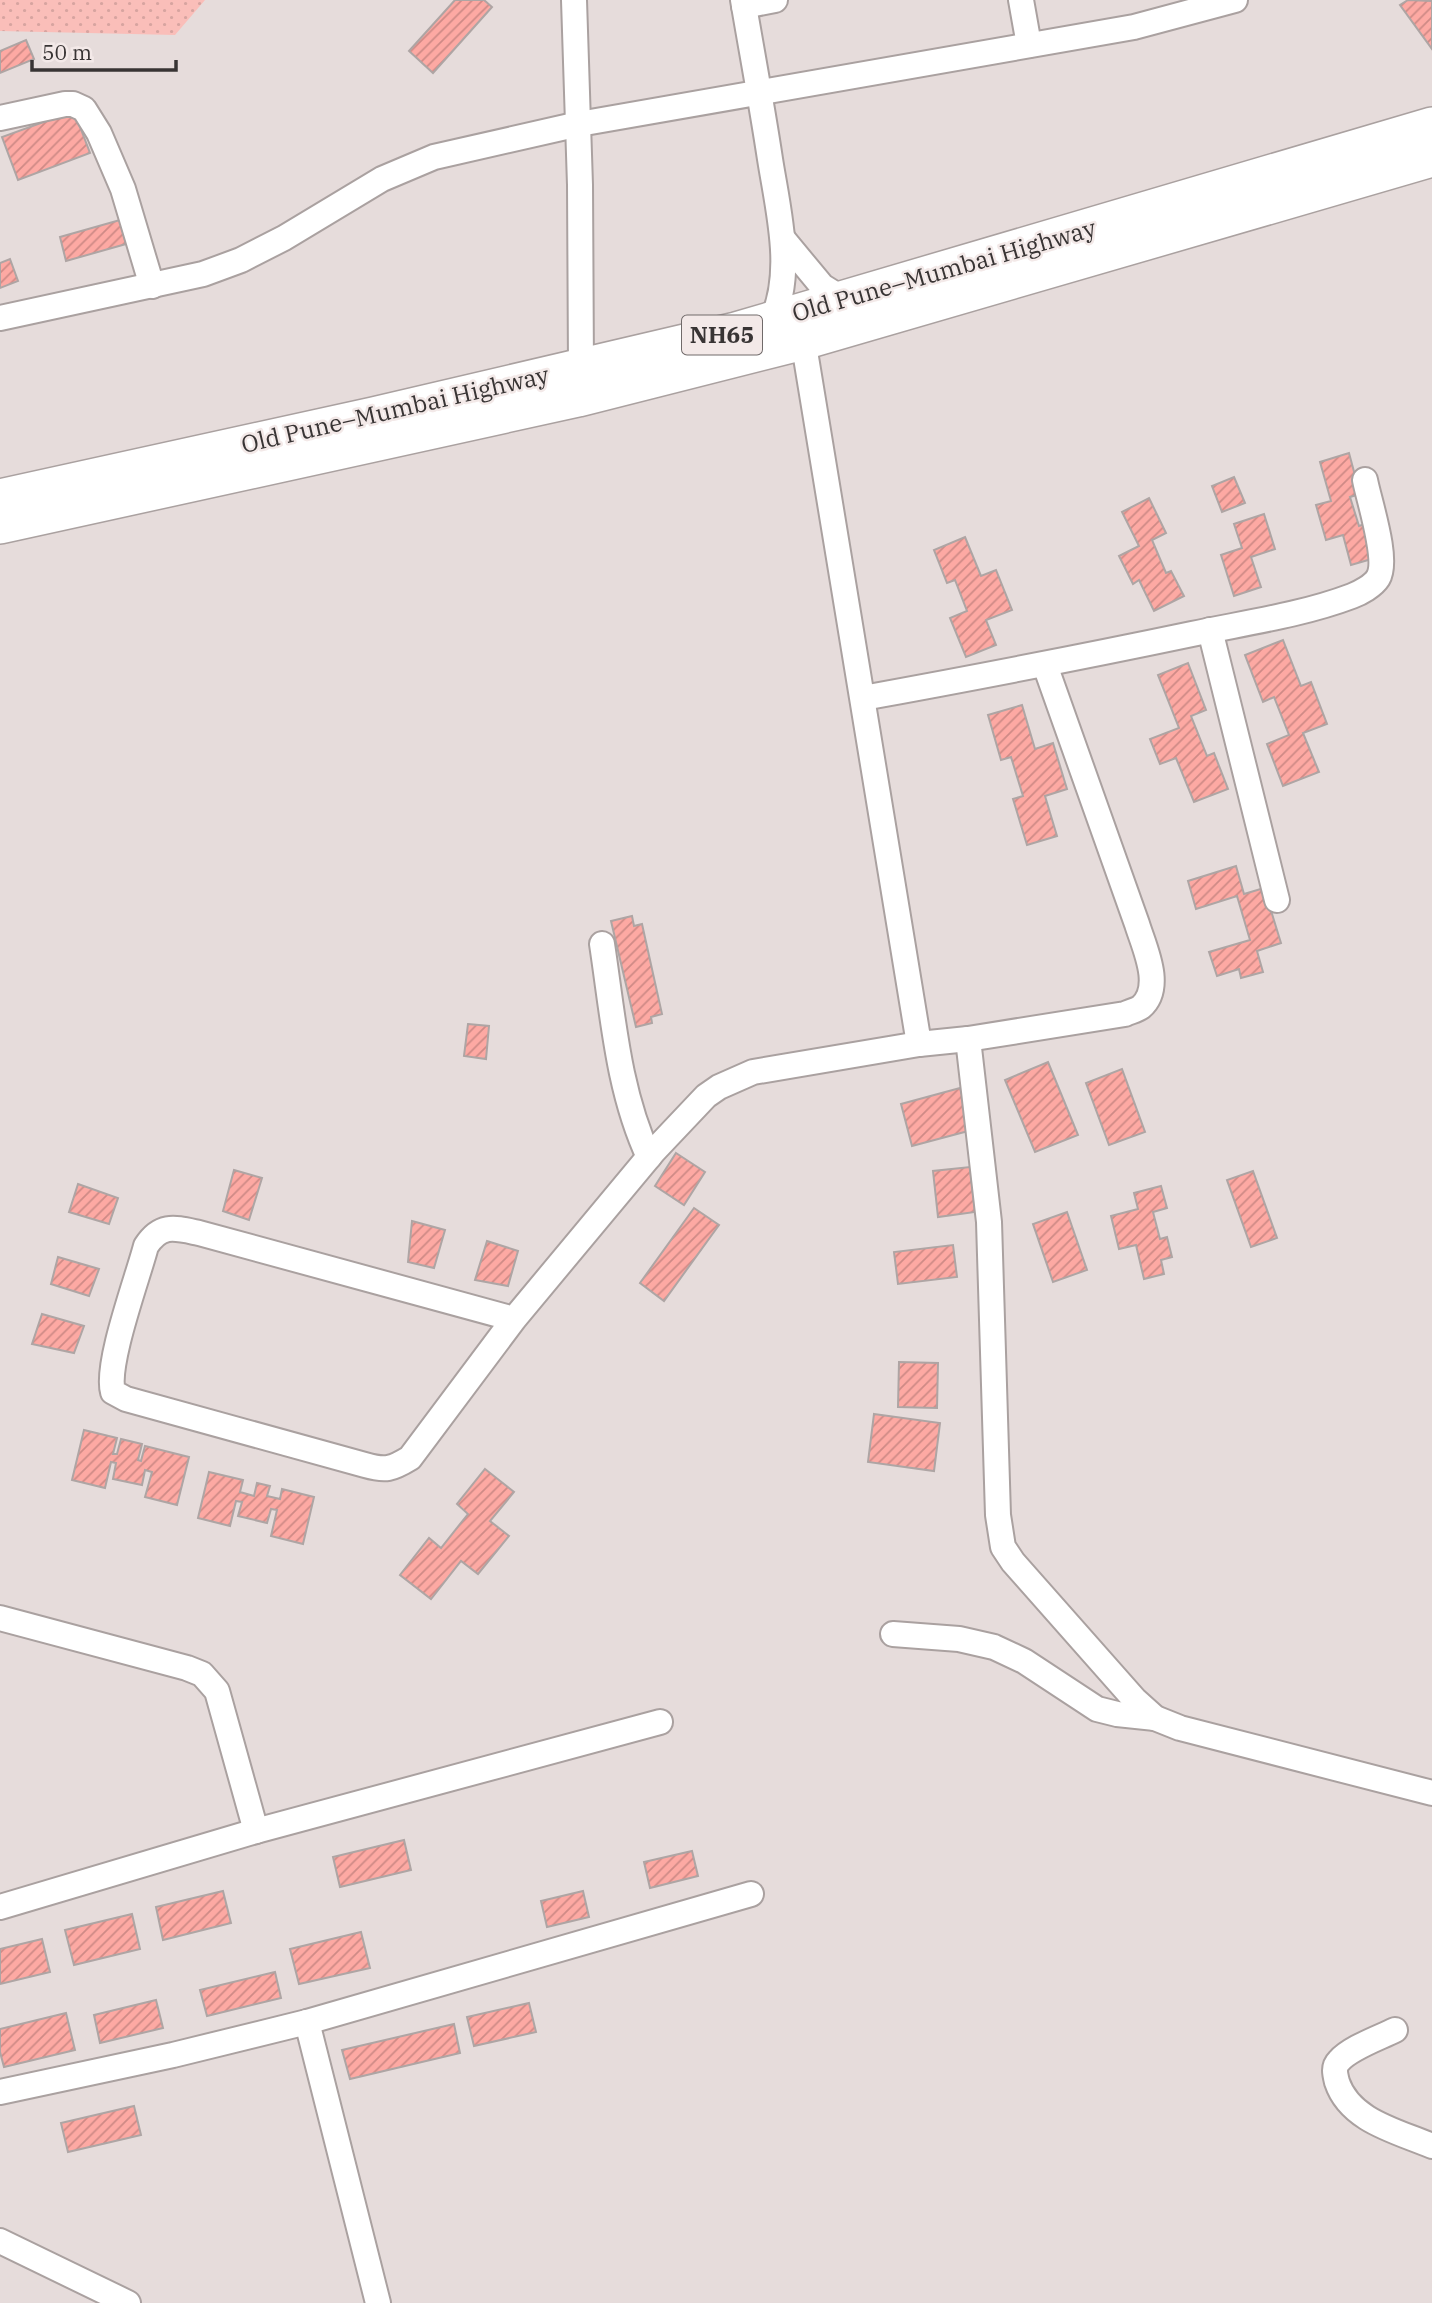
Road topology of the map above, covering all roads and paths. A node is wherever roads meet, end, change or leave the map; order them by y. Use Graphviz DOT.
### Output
graph roads {
  1 [pos="574,0"];
  2 [pos="775,0"];
  3 [pos="1021,0"];
  4 [pos="1235,0"];
  5 [pos="743,3"];
  6 [pos="1197,5"];
  7 [pos="1029,45"];
  8 [pos="760,92"];
  9 [pos="0,118"];
  10 [pos="579,124"];
  11 [pos="1432,126"];
  12 [pos="1432,158"];
  13 [pos="783,239"];
  14 [pos="152,286"];
  15 [pos="852,298"];
  16 [pos="0,318"];
  17 [pos="791,326"];
  18 [pos="581,368"];
  19 [pos="1364,480"];
  20 [pos="0,498"];
  21 [pos="0,525"];
  22 [pos="1210,630"];
  23 [pos="1045,665"];
  24 [pos="863,698"];
  25 [pos="1277,900"];
  26 [pos="601,944"];
  27 [pos="968,1039"];
  28 [pos="919,1044"];
  29 [pos="649,1157"];
  30 [pos="514,1319"];
  31 [pos="0,1618"];
  32 [pos="893,1634"];
  33 [pos="1155,1718"];
  34 [pos="660,1722"];
  35 [pos="1432,1793"];
  36 [pos="256,1831"];
  37 [pos="751,1894"];
  38 [pos="0,1907"];
  39 [pos="307,2022"];
  40 [pos="1395,2030"];
  41 [pos="0,2092"];
  42 [pos="1432,2146"];
  43 [pos="0,2241"];
  44 [pos="128,2303"];
  45 [pos="378,2303"];
  1 -- 10 [label="street"];
  2 -- 5 [label="street"];
  3 -- 7 [label="street"];
  4 -- 6 [label="street"];
  5 -- 8 [label="street"];
  6 -- 7 [label="street"];
  7 -- 8 [label="street"];
  8 -- 10 [label="street"];
  8 -- 13 [label="street"];
  9 -- 14 [label="street"];
  10 -- 14 [label="street"];
  10 -- 18 [label="street"];
  11 -- 15 [label="highway, Old Pune–Mumbai Highway / NH65"];
  12 -- 17 [label="highway, Old Pune–Mumbai Highway / NH65"];
  13 -- 15 [label="street"];
  13 -- 17 [label="street"];
  14 -- 16 [label="street"];
  15 -- 17 [label="highway, Old Pune–Mumbai Highway / NH65"];
  17 -- 18 [label="highway, Old Pune–Mumbai Highway / NH65"];
  17 -- 21 [label="highway, Old Pune–Mumbai Highway / NH65"];
  17 -- 24 [label="street"];
  18 -- 20 [label="highway, Old Pune–Mumbai Highway / NH65"];
  19 -- 22 [label="street"];
  22 -- 23 [label="street"];
  22 -- 25 [label="street"];
  23 -- 24 [label="street"];
  23 -- 27 [label="street"];
  24 -- 28 [label="street"];
  26 -- 29 [label="street"];
  27 -- 28 [label="street"];
  27 -- 33 [label="street"];
  28 -- 29 [label="street"];
  29 -- 30 [label="street"];
  30 -- 30 [label="street"];
  31 -- 36 [label="street"];
  32 -- 33 [label="street"];
  33 -- 35 [label="street"];
  34 -- 36 [label="street"];
  36 -- 38 [label="street"];
  37 -- 39 [label="street"];
  39 -- 41 [label="street"];
  39 -- 45 [label="street"];
  40 -- 42 [label="street"];
  43 -- 44 [label="street"];
}
